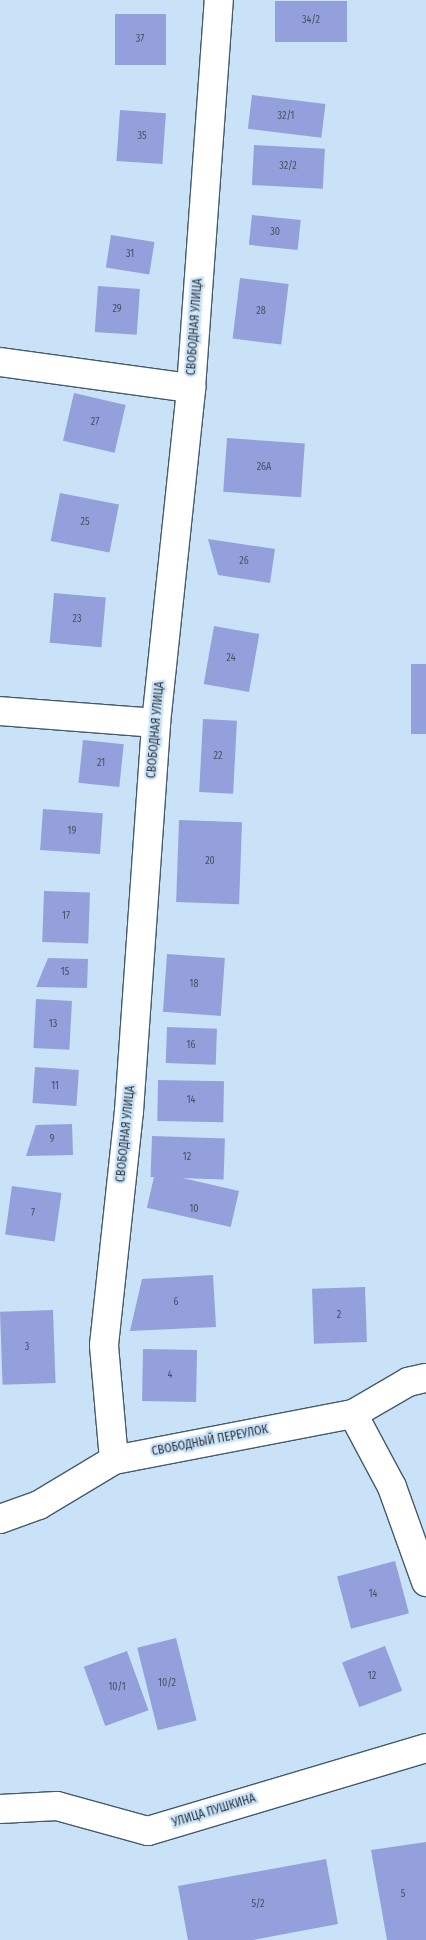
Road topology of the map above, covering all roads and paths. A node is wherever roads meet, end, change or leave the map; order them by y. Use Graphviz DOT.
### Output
graph roads {
  1 [pos="219,0"];
  2 [pos="0,362"];
  3 [pos="191,388"];
  4 [pos="0,711"];
  5 [pos="156,723"];
  6 [pos="426,1378"];
  7 [pos="353,1414"];
  8 [pos="114,1460"];
  9 [pos="0,1519"];
  10 [pos="426,1582"];
  11 [pos="426,1748"];
  12 [pos="0,1809"];
  1 -- 3 [label="street, СВОБОДНАЯ УЛИЦА"];
  2 -- 3 [label="street"];
  3 -- 5 [label="street, СВОБОДНАЯ УЛИЦА"];
  4 -- 5 [label="street"];
  5 -- 8 [label="street, СВОБОДНАЯ УЛИЦА"];
  6 -- 7 [label="street, СВОБОДНЫЙ ПЕРЕУЛОК"];
  7 -- 8 [label="street, СВОБОДНЫЙ ПЕРЕУЛОК"];
  7 -- 10 [label="street"];
  8 -- 9 [label="street, СВОБОДНЫЙ ПЕРЕУЛОК"];
  11 -- 12 [label="street, УЛИЦА ПУШКИНА"];
}
